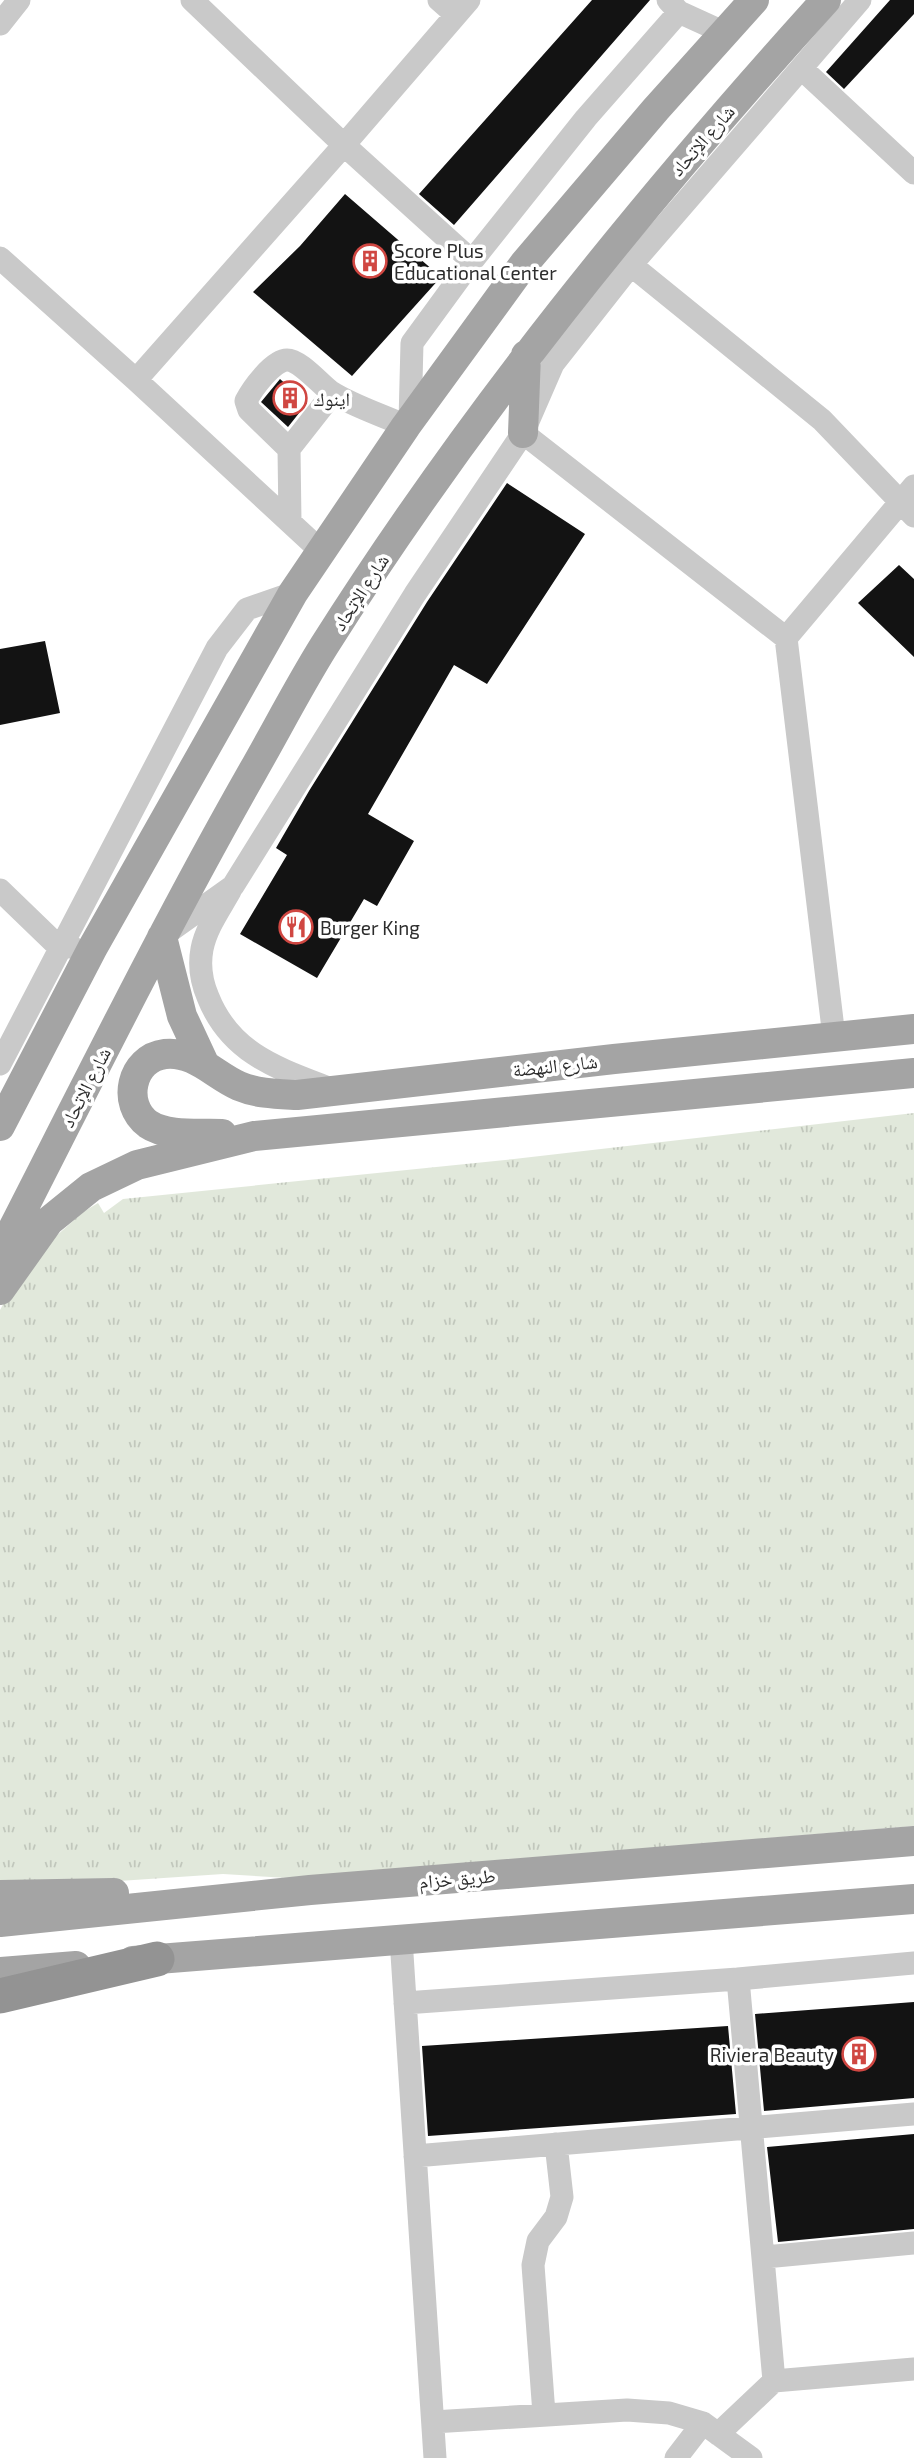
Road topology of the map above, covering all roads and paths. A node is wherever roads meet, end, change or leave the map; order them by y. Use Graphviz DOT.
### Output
graph roads {
  1 [pos="19,0"];
  2 [pos="192,0"];
  3 [pos="754,0"];
  4 [pos="825,0"];
  5 [pos="860,0"];
  6 [pos="455,5"];
  7 [pos="673,6"];
  8 [pos="0,24"];
  9 [pos="725,33"];
  10 [pos="800,68"];
  11 [pos="344,145"];
  12 [pos="914,173"];
  13 [pos="0,258"];
  14 [pos="472,261"];
  15 [pos="631,265"];
  16 [pos="526,355"];
  17 [pos="136,380"];
  18 [pos="333,393"];
  19 [pos="408,423"];
  20 [pos="523,433"];
  21 [pos="289,449"];
  22 [pos="909,501"];
  23 [pos="290,522"];
  24 [pos="321,551"];
  25 [pos="293,593"];
  26 [pos="786,638"];
  27 [pos="233,886"];
  28 [pos="0,890"];
  29 [pos="162,937"];
  30 [pos="59,947"];
  31 [pos="93,947"];
  32 [pos="914,1029"];
  33 [pos="834,1037"];
  34 [pos="204,1063"];
  35 [pos="0,1064"];
  36 [pos="914,1073"];
  37 [pos="334,1090"];
  38 [pos="0,1126"];
  39 [pos="254,1136"];
  40 [pos="0,1254"];
  41 [pos="0,1290"];
  42 [pos="914,1841"];
  43 [pos="310,1890"];
  44 [pos="0,1895"];
  45 [pos="914,1899"];
  46 [pos="0,1922"];
  47 [pos="401,1939"];
  48 [pos="157,1959"];
  49 [pos="914,1963"];
  50 [pos="0,1972"];
  51 [pos="738,1979"];
  52 [pos="0,1996"];
  53 [pos="405,2003"];
  54 [pos="914,2115"];
  55 [pos="750,2128"];
  56 [pos="556,2144"];
  57 [pos="415,2156"];
  58 [pos="914,2243"];
  59 [pos="765,2257"];
  60 [pos="914,2369"];
  61 [pos="774,2381"];
  62 [pos="544,2414"];
  63 [pos="432,2422"];
  64 [pos="710,2428"];
  65 [pos="435,2458"];
  66 [pos="676,2458"];
  67 [pos="751,2458"];
  1 -- 8 [label="street"];
  2 -- 11 [label="street"];
  3 -- 9 [label="main road"];
  4 -- 16 [label="main road, شارع الإتحاد"];
  5 -- 10 [label="street"];
  6 -- 11 [label="street"];
  7 -- 9 [label="street"];
  7 -- 14 [label="street"];
  9 -- 19 [label="main road"];
  10 -- 12 [label="street"];
  10 -- 15 [label="street"];
  11 -- 14 [label="street"];
  11 -- 17 [label="street"];
  13 -- 17 [label="street"];
  14 -- 19 [label="street"];
  15 -- 20 [label="street"];
  15 -- 22 [label="street"];
  16 -- 20 [label="main road"];
  16 -- 29 [label="main road, شارع الإتحاد"];
  17 -- 23 [label="street"];
  18 -- 19 [label="street"];
  18 -- 21 [label="street"];
  18 -- 21 [label="street"];
  19 -- 24 [label="main road"];
  20 -- 26 [label="street"];
  20 -- 27 [label="street"];
  21 -- 23 [label="street"];
  22 -- 26 [label="street"];
  23 -- 24 [label="street"];
  24 -- 25 [label="main road"];
  25 -- 30 [label="street"];
  25 -- 31 [label="main road"];
  26 -- 33 [label="street"];
  27 -- 29 [label="street"];
  27 -- 37 [label="street"];
  28 -- 30 [label="street"];
  29 -- 34 [label="main road"];
  29 -- 40 [label="main road, شارع الإتحاد"];
  30 -- 31 [label="street"];
  30 -- 35 [label="street"];
  31 -- 38 [label="main road"];
  32 -- 33 [label="main road, شارع النهضة"];
  33 -- 37 [label="main road, شارع النهضة"];
  34 -- 37 [label="main road, شارع النهضة"];
  34 -- 39 [label="main road"];
  36 -- 39 [label="main road"];
  39 -- 41 [label="main road"];
  42 -- 43 [label="main road, طريق خزام"];
  43 -- 44 [label="main road"];
  43 -- 46 [label="main road, طريق خزام"];
  45 -- 47 [label="main road"];
  47 -- 48 [label="main road"];
  47 -- 53 [label="street"];
  48 -- 50 [label="main road"];
  48 -- 52 [label="highway"];
  49 -- 51 [label="street"];
  51 -- 53 [label="street"];
  51 -- 55 [label="street"];
  53 -- 57 [label="street"];
  54 -- 55 [label="street"];
  55 -- 56 [label="street"];
  55 -- 59 [label="street"];
  56 -- 57 [label="street"];
  56 -- 62 [label="street"];
  57 -- 63 [label="street"];
  58 -- 59 [label="street"];
  59 -- 61 [label="street"];
  60 -- 61 [label="street"];
  61 -- 64 [label="street"];
  62 -- 63 [label="street"];
  62 -- 64 [label="street"];
  63 -- 65 [label="street"];
  64 -- 66 [label="street"];
  64 -- 67 [label="street"];
}
